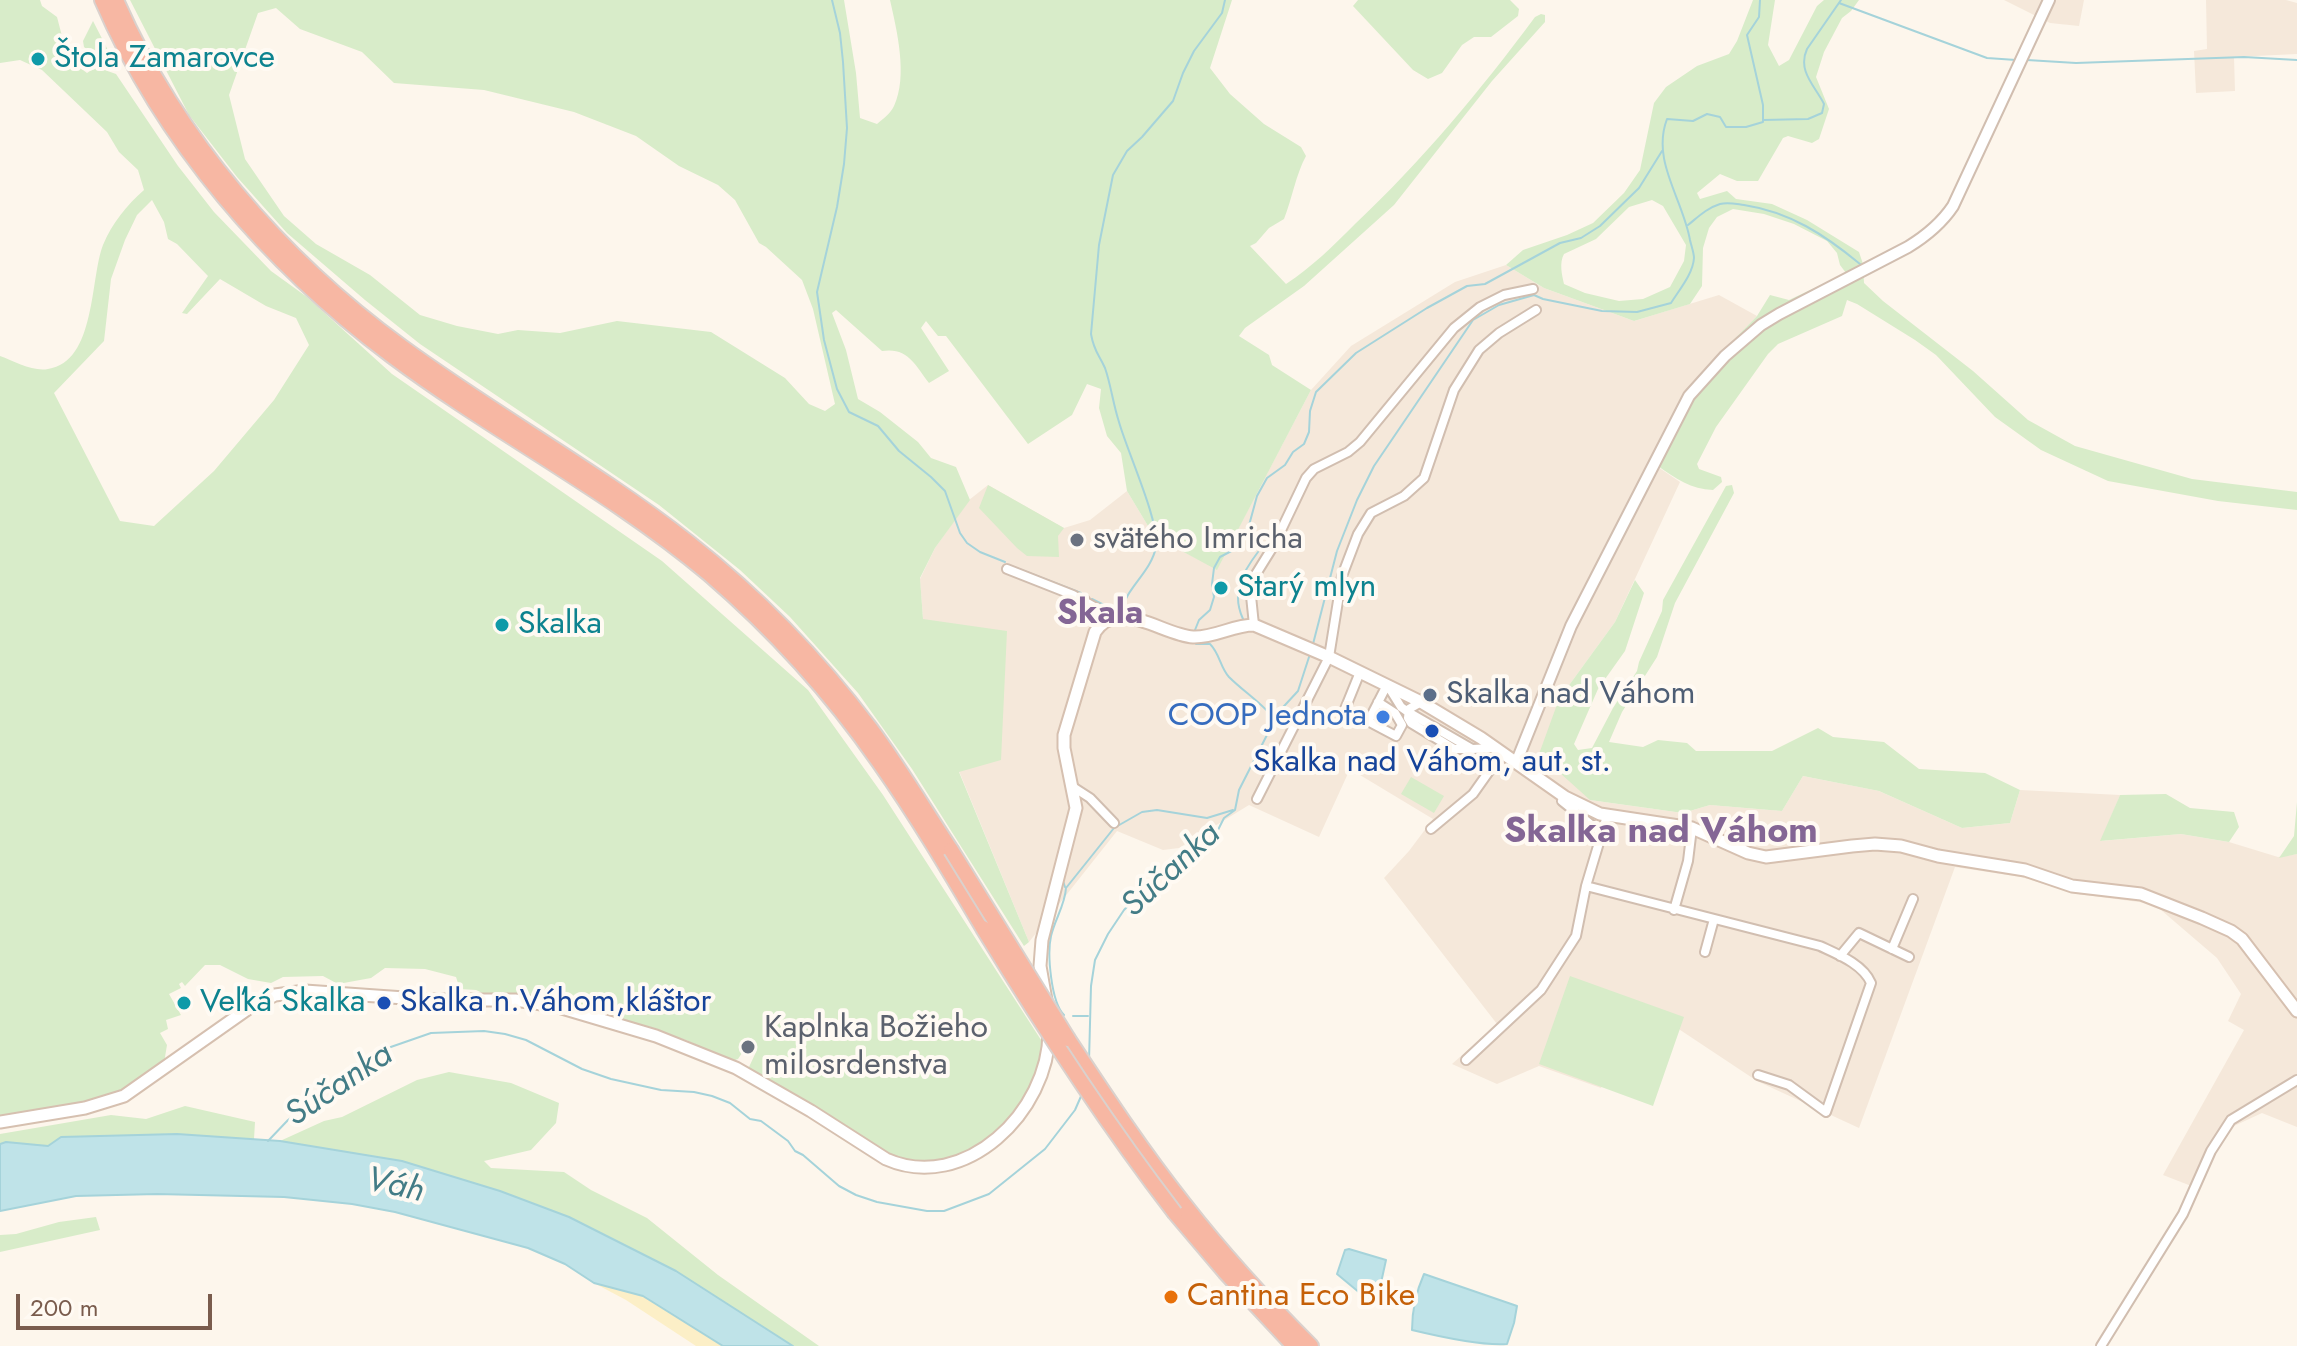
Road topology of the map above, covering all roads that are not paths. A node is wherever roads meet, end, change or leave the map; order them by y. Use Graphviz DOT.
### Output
graph roads {
  1 [pos="102,0"];
  2 [pos="116,0"];
  3 [pos="2049,0"];
  4 [pos="1533,289"];
  5 [pos="1536,310"];
  6 [pos="1007,569"];
  7 [pos="1085,600"];
  8 [pos="1114,618"];
  9 [pos="1254,625"];
  10 [pos="1098,628"];
  11 [pos="1329,657"];
  12 [pos="1360,672"];
  13 [pos="1387,685"];
  14 [pos="1378,702"];
  15 [pos="1421,702"];
  16 [pos="1408,712"];
  17 [pos="1369,720"];
  18 [pos="1499,750"];
  19 [pos="1516,763"];
  20 [pos="1073,787"];
  21 [pos="1565,797"];
  22 [pos="1257,799"];
  23 [pos="1607,816"];
  24 [pos="1114,823"];
  25 [pos="1692,828"];
  26 [pos="1431,829"];
  27 [pos="1600,840"];
  28 [pos="1586,886"];
  29 [pos="1913,899"];
  30 [pos="1674,910"];
  31 [pos="1714,919"];
  32 [pos="1892,949"];
  33 [pos="1705,952"];
  34 [pos="1840,956"];
  35 [pos="1909,957"];
  36 [pos="2297,1011"];
  37 [pos="1466,1060"];
  38 [pos="1758,1075"];
  39 [pos="2297,1080"];
  40 [pos="0,1122"];
  41 [pos="1180,1210"];
  42 [pos="1294,1346"];
  43 [pos="1311,1346"];
  44 [pos="2101,1346"];
  1 -- 41 [label="highway, bridge"];
  2 -- 41 [label="highway, bridge"];
  3 -- 19 [label="street"];
  4 -- 9 [label="street"];
  5 -- 11 [label="street"];
  6 -- 7 [label="street"];
  7 -- 8 [label="street"];
  7 -- 10 [label="street"];
  8 -- 9 [label="main road"];
  8 -- 10 [label="main road"];
  9 -- 11 [label="main road"];
  10 -- 20 [label="main road"];
  11 -- 12 [label="main road"];
  11 -- 22 [label="street"];
  12 -- 13 [label="main road"];
  12 -- 17 [label="street"];
  13 -- 14 [label="street"];
  13 -- 15 [label="main road"];
  13 -- 16 [label="street"];
  14 -- 17 [label="street"];
  14 -- 17 [label="street"];
  15 -- 16 [label="street"];
  15 -- 18 [label="main road"];
  16 -- 18 [label="street"];
  18 -- 19 [label="main road"];
  18 -- 26 [label="street"];
  19 -- 21 [label="main road"];
  20 -- 24 [label="street"];
  20 -- 40 [label="main road"];
  21 -- 23 [label="main road"];
  21 -- 27 [label="street"];
  23 -- 25 [label="main road"];
  23 -- 27 [label="street"];
  25 -- 30 [label="street"];
  25 -- 36 [label="main road"];
  27 -- 28 [label="street"];
  28 -- 30 [label="street"];
  28 -- 37 [label="street"];
  29 -- 32 [label="street"];
  30 -- 31 [label="street"];
  31 -- 33 [label="street"];
  31 -- 34 [label="street"];
  32 -- 34 [label="street"];
  32 -- 35 [label="street"];
  34 -- 38 [label="street"];
  39 -- 44 [label="street"];
  41 -- 42 [label="highway"];
  41 -- 43 [label="highway"];
}
